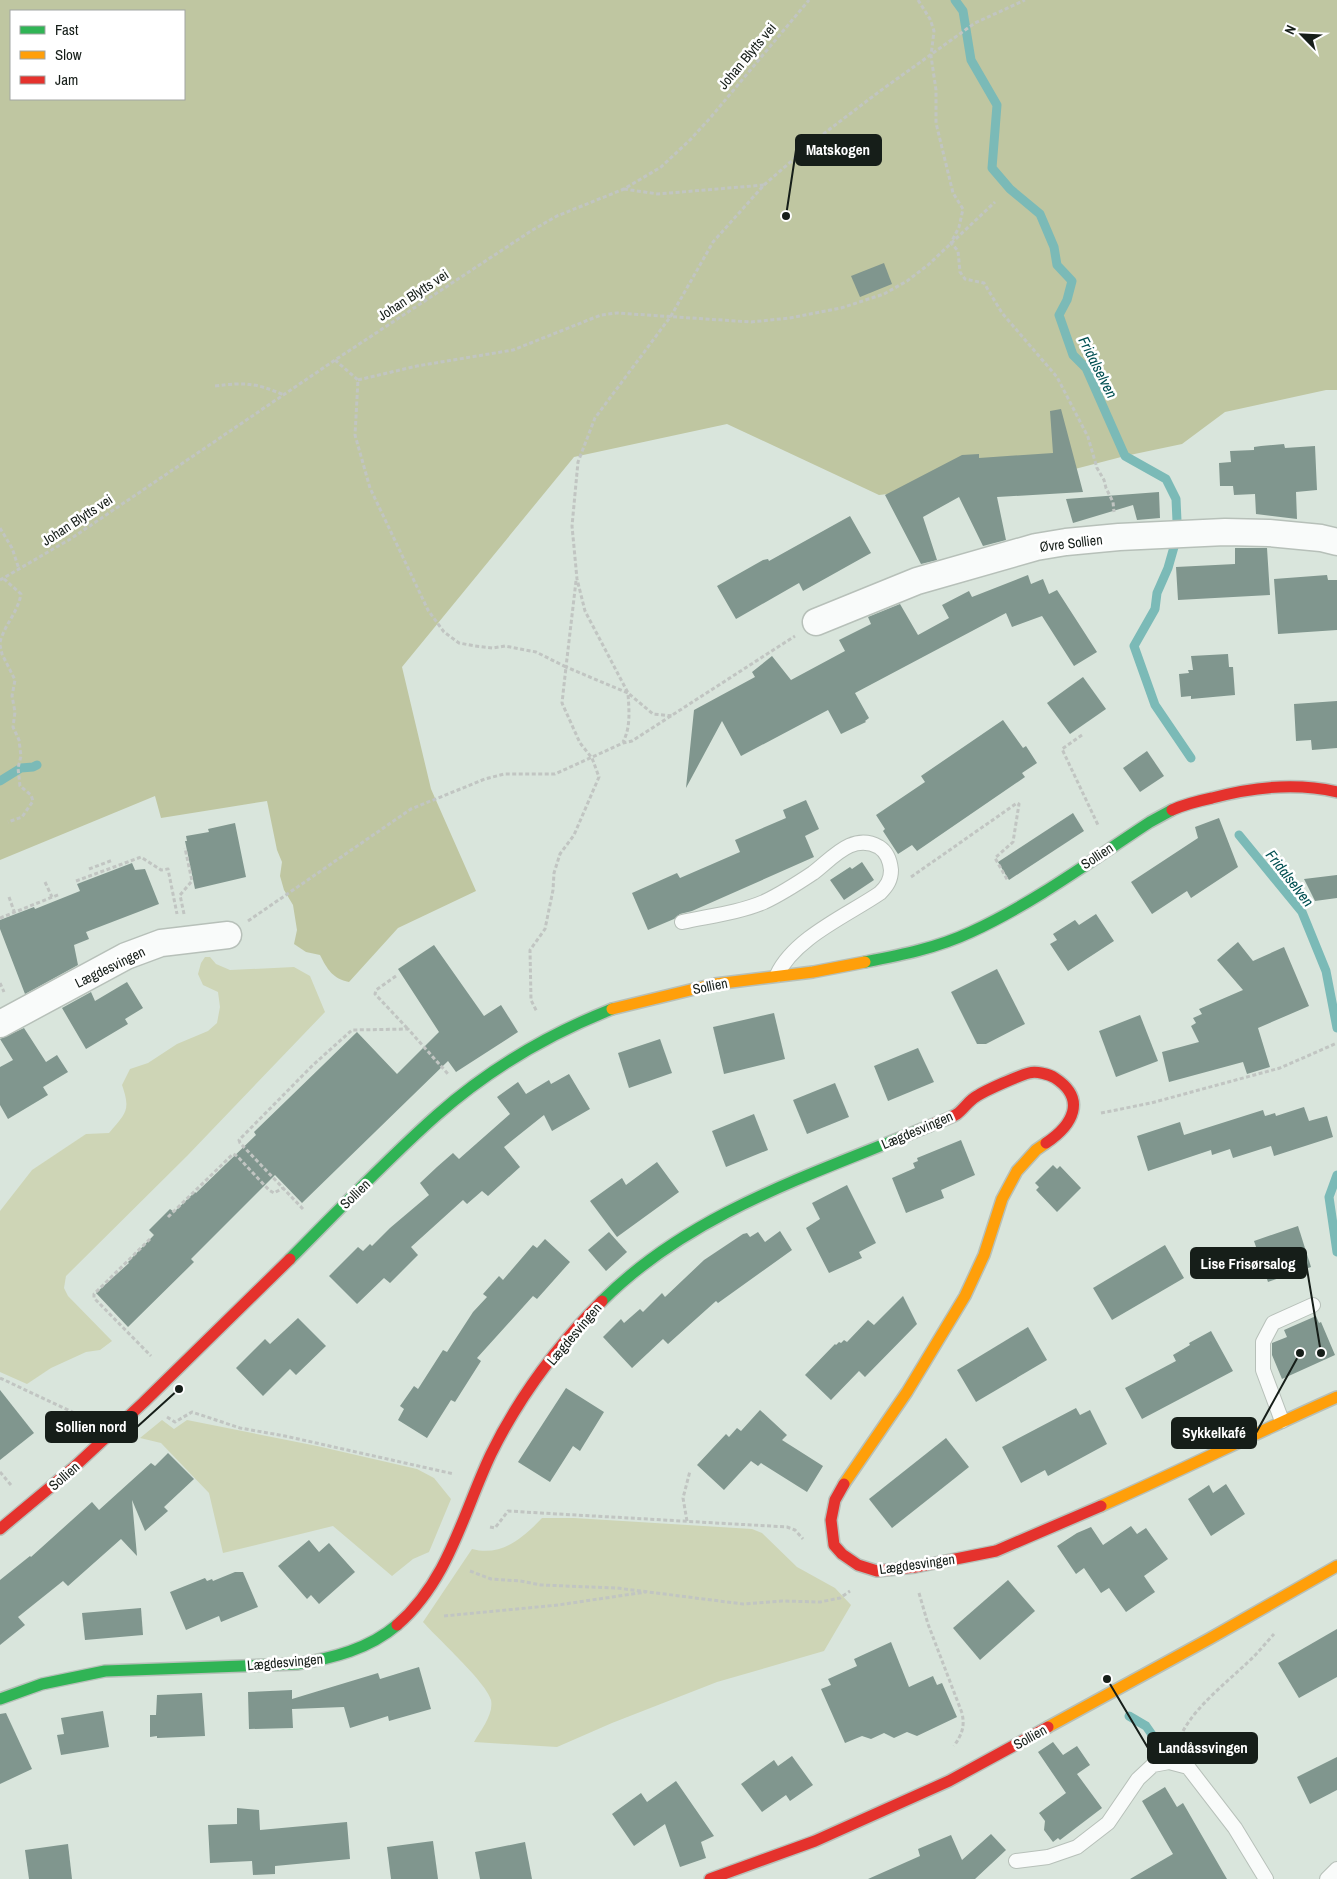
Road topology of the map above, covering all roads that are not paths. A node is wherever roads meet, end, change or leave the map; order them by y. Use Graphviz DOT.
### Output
graph roads {
  1 [pos="1337,542"];
  2 [pos="816,622"];
  3 [pos="1337,792"];
  4 [pos="682,922"];
  5 [pos="228,935"];
  6 [pos="777,975"];
  7 [pos="0,1024"];
  8 [pos="1313,1305"];
  9 [pos="1337,1397"];
  10 [pos="1282,1421"];
  11 [pos="0,1529"];
  12 [pos="1337,1566"];
  13 [pos="0,1699"];
  14 [pos="1016,1861"];
  15 [pos="1337,1869"];
  16 [pos="710,1879"];
  17 [pos="1266,1879"];
  18 [pos="1327,1879"];
  1 -- 2 [label="street, Øvre Sollien"];
  3 -- 6 [label="street, Sollien"];
  4 -- 6 [label="lane"];
  5 -- 7 [label="street, Lægdesvingen"];
  6 -- 11 [label="street, Sollien"];
  8 -- 10 [label="lane"];
  9 -- 10 [label="street, Lægdesvingen"];
  10 -- 13 [label="street, Lægdesvingen"];
  12 -- 16 [label="street, Sollien"];
  14 -- 17 [label="lane"];
  15 -- 18 [label="lane"];
}
